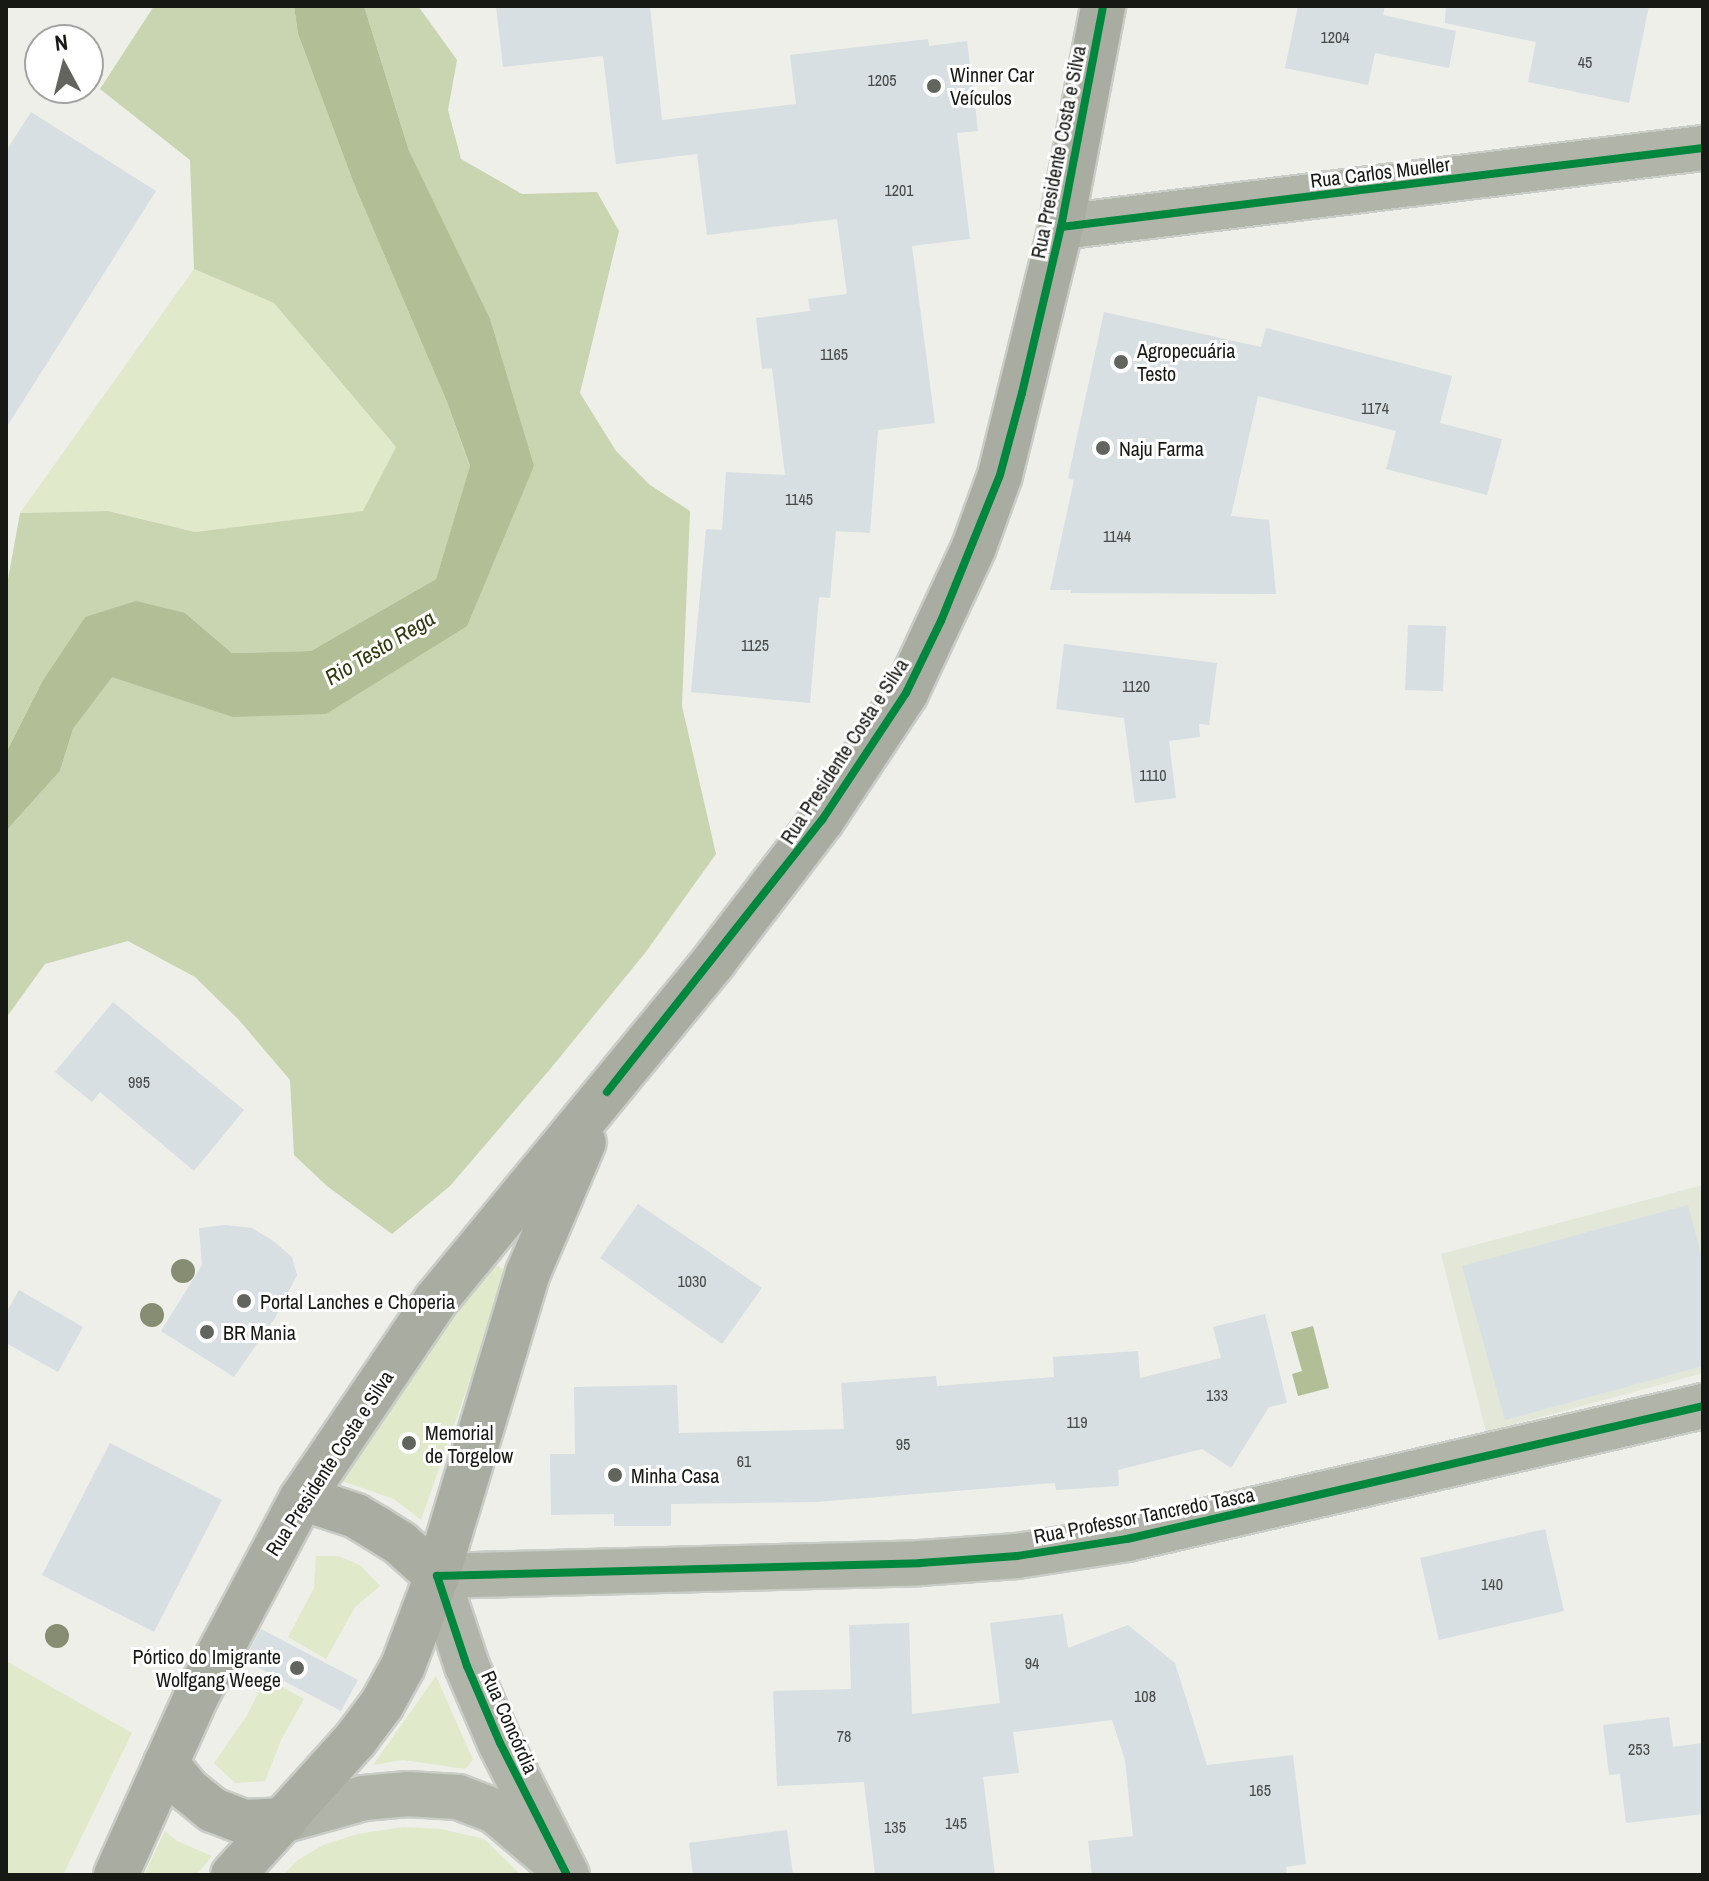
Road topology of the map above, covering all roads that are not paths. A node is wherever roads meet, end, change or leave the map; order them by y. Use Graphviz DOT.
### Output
graph roads {
  1 [pos="1103,6"];
  2 [pos="1703,148"];
  3 [pos="1061,227"];
  4 [pos="607,1092"];
  5 [pos="1703,1406"];
  6 [pos="302,1498"];
  7 [pos="437,1576"];
  8 [pos="166,1763"];
  9 [pos="285,1820"];
  10 [pos="563,1870"];
  11 [pos="116,1875"];
  12 [pos="233,1875"];
  1 -- 3 [label="main road, Rua Presidente Costa e Silva"];
  2 -- 3 [label="street, Rua Carlos Mueller"];
  3 -- 4 [label="main road, Rua Presidente Costa e Silva"];
  4 -- 6 [label="main road, Rua Presidente Costa e Silva"];
  4 -- 7 [label="main road, Rua Presidente Costa e Silva"];
  5 -- 7 [label="street, Rua Professor Tancredo Tasca"];
  6 -- 7 [label="main road"];
  6 -- 8 [label="main road, Rua Presidente Costa e Silva"];
  7 -- 9 [label="main road, Rua Presidente Costa e Silva"];
  7 -- 10 [label="street, Rua Concórdia"];
  8 -- 9 [label="main road"];
  8 -- 11 [label="main road, Rua Presidente Costa e Silva"];
  9 -- 10 [label="street, Rua Concórdia"];
  9 -- 12 [label="main road, Rua Presidente Costa e Silva"];
}
